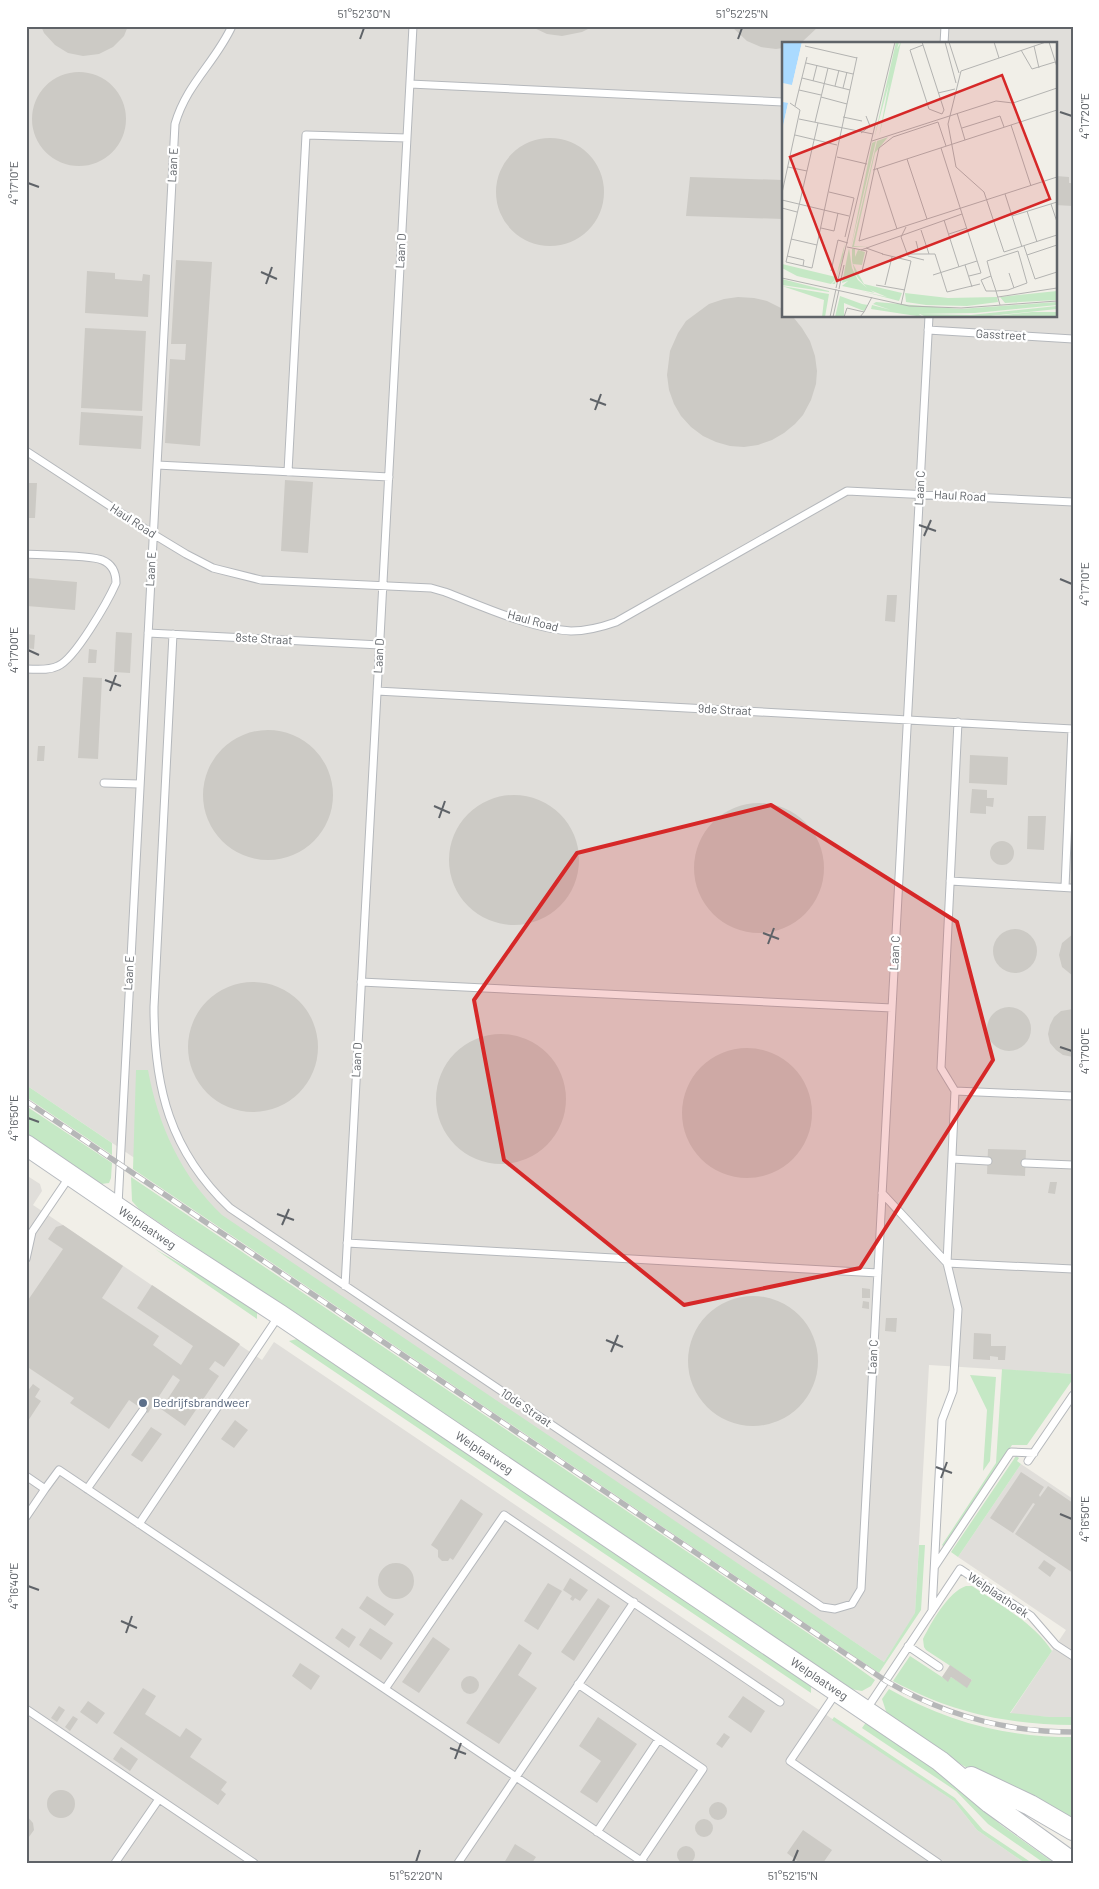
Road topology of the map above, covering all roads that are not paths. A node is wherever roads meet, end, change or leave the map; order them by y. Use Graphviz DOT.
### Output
graph roads {
  1 [pos="232,26"];
  2 [pos="413,26"];
  3 [pos="945,26"];
  4 [pos="944,42"];
  5 [pos="410,84"];
  6 [pos="782,102"];
  7 [pos="407,138"];
  8 [pos="929,318"];
  9 [pos="928,330"];
  10 [pos="1073,339"];
  11 [pos="26,451"];
  12 [pos="157,465"];
  13 [pos="288,472"];
  14 [pos="389,477"];
  15 [pos="920,494"];
  16 [pos="1073,502"];
  17 [pos="153,534"];
  18 [pos="26,554"];
  19 [pos="385,586"];
  20 [pos="148,633"];
  21 [pos="173,634"];
  22 [pos="380,644"];
  23 [pos="26,669"];
  24 [pos="377,691"];
  25 [pos="908,720"];
  26 [pos="958,722"];
  27 [pos="1072,729"];
  28 [pos="104,782"];
  29 [pos="140,784"];
  30 [pos="950,881"];
  31 [pos="1069,887"];
  32 [pos="361,982"];
  33 [pos="892,1008"];
  34 [pos="955,1091"];
  35 [pos="1073,1096"];
  36 [pos="26,1145"];
  37 [pos="952,1159"];
  38 [pos="988,1161"];
  39 [pos="1026,1163"];
  40 [pos="1073,1165"];
  41 [pos="71,1176"];
  42 [pos="882,1193"];
  43 [pos="118,1208"];
  44 [pos="347,1243"];
  45 [pos="26,1259"];
  46 [pos="947,1263"];
  47 [pos="1073,1269"];
  48 [pos="878,1273"];
  49 [pos="345,1286"];
  50 [pos="280,1315"];
  51 [pos="1073,1395"];
  52 [pos="143,1410"];
  53 [pos="1034,1453"];
  54 [pos="1028,1461"];
  55 [pos="26,1476"];
  56 [pos="87,1488"];
  57 [pos="45,1489"];
  58 [pos="26,1517"];
  59 [pos="139,1524"];
  60 [pos="934,1567"];
  61 [pos="634,1602"];
  62 [pos="822,1607"];
  63 [pos="932,1611"];
  64 [pos="908,1646"];
  65 [pos="1073,1656"];
  66 [pos="939,1667"];
  67 [pos="578,1684"];
  68 [pos="385,1689"];
  69 [pos="837,1691"];
  70 [pos="780,1702"];
  71 [pos="26,1709"];
  72 [pos="866,1710"];
  73 [pos="659,1739"];
  74 [pos="940,1761"];
  75 [pos="516,1777"];
  76 [pos="159,1798"];
  77 [pos="1073,1830"];
  78 [pos="597,1832"];
  79 [pos="933,1861"];
  80 [pos="642,1862"];
  81 [pos="116,1863"];
  82 [pos="254,1863"];
  83 [pos="458,1863"];
  84 [pos="1072,1863"];
  1 -- 12 [label="lane, Laan E"];
  2 -- 5 [label="lane, Laan D"];
  3 -- 4 [label="lane"];
  5 -- 6 [label="lane"];
  5 -- 7 [label="lane, Laan D"];
  7 -- 13 [label="lane"];
  7 -- 14 [label="lane, Laan D"];
  8 -- 9 [label="lane, Laan C"];
  9 -- 10 [label="lane, Gasstreet"];
  9 -- 15 [label="lane, Laan C"];
  11 -- 17 [label="lane, Haul Road"];
  12 -- 13 [label="lane"];
  12 -- 17 [label="lane, Laan E"];
  13 -- 14 [label="lane"];
  14 -- 19 [label="lane, Laan D"];
  15 -- 16 [label="lane, Haul Road"];
  15 -- 19 [label="lane, Haul Road"];
  15 -- 25 [label="lane, Laan C"];
  17 -- 19 [label="lane, Haul Road"];
  17 -- 20 [label="lane, Laan E"];
  18 -- 23 [label="lane"];
  19 -- 22 [label="lane, Laan D"];
  20 -- 21 [label="lane, 8ste Straat"];
  20 -- 29 [label="lane, Laan E"];
  21 -- 22 [label="lane, 8ste Straat"];
  21 -- 49 [label="lane, 10de Straat"];
  22 -- 24 [label="lane, Laan D"];
  24 -- 25 [label="lane, 9de Straat"];
  24 -- 32 [label="lane, Laan D"];
  25 -- 26 [label="lane, 9de Straat"];
  25 -- 33 [label="lane, Laan C"];
  26 -- 27 [label="lane, 9de Straat"];
  26 -- 30 [label="lane"];
  27 -- 31 [label="lane"];
  28 -- 29 [label="lane"];
  29 -- 43 [label="lane, Laan E"];
  30 -- 31 [label="lane"];
  30 -- 34 [label="lane"];
  32 -- 33 [label="lane"];
  32 -- 44 [label="lane, Laan D"];
  33 -- 42 [label="lane, Laan C"];
  34 -- 35 [label="lane"];
  34 -- 37 [label="lane"];
  36 -- 41 [label="street, Welplaatweg"];
  37 -- 38 [label="lane"];
  37 -- 46 [label="lane"];
  39 -- 40 [label="lane"];
  41 -- 43 [label="street, Welplaatweg"];
  41 -- 45 [label="lane"];
  42 -- 46 [label="lane"];
  42 -- 48 [label="lane, Laan C"];
  43 -- 50 [label="street, Welplaatweg"];
  44 -- 48 [label="lane"];
  44 -- 49 [label="lane, Laan D"];
  46 -- 47 [label="lane"];
  46 -- 60 [label="lane"];
  48 -- 62 [label="lane, Laan C"];
  49 -- 62 [label="lane, 10de Straat"];
  50 -- 59 [label="lane"];
  50 -- 69 [label="street, Welplaatweg"];
  51 -- 53 [label="lane"];
  52 -- 56 [label="lane"];
  53 -- 54 [label="lane"];
  53 -- 60 [label="lane"];
  55 -- 57 [label="lane"];
  56 -- 57 [label="lane"];
  56 -- 59 [label="lane"];
  57 -- 58 [label="lane"];
  59 -- 68 [label="lane"];
  60 -- 63 [label="lane"];
  61 -- 67 [label="lane"];
  61 -- 68 [label="lane"];
  61 -- 70 [label="lane"];
  63 -- 64 [label="lane, Welplaathoek"];
  63 -- 65 [label="lane, Welplaathoek"];
  64 -- 66 [label="lane"];
  64 -- 72 [label="lane, Welplaathoek"];
  67 -- 73 [label="lane"];
  67 -- 75 [label="lane"];
  68 -- 75 [label="lane"];
  69 -- 72 [label="street, Welplaatweg"];
  69 -- 79 [label="lane"];
  71 -- 76 [label="lane"];
  72 -- 74 [label="street, Welplaatweg"];
  73 -- 78 [label="lane"];
  73 -- 80 [label="lane"];
  74 -- 77 [label="street, Welplaatweg"];
  74 -- 84 [label="street, Welplaatweg"];
  75 -- 78 [label="lane"];
  75 -- 83 [label="lane"];
  76 -- 81 [label="lane"];
  76 -- 82 [label="lane"];
  78 -- 80 [label="lane"];
}
